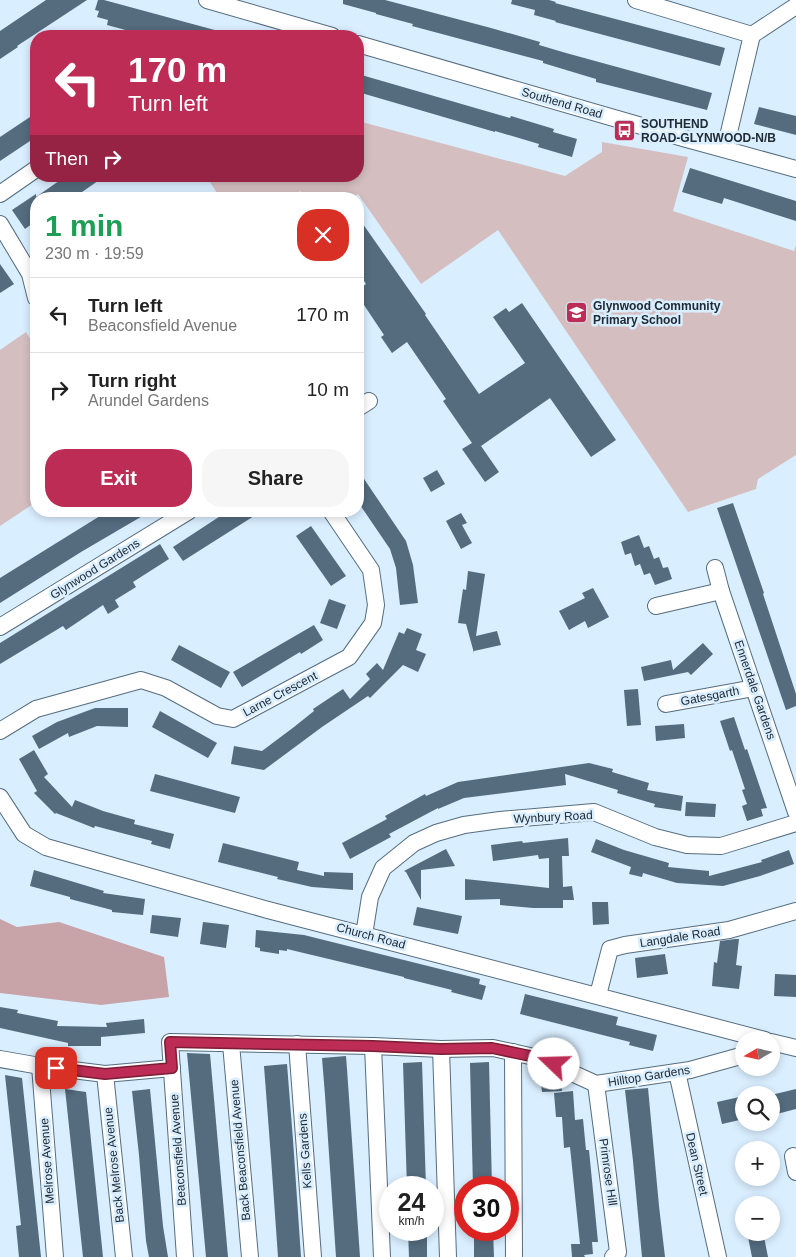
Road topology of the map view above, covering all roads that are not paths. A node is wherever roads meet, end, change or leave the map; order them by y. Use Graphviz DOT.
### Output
graph roads {
  1 [pos="207,0"];
  2 [pos="636,0"];
  3 [pos="796,6"];
  4 [pos="311,30"];
  5 [pos="752,35"];
  6 [pos="364,46"];
  7 [pos="725,149"];
  8 [pos="796,169"];
  9 [pos="30,173"];
  10 [pos="0,194"];
  11 [pos="0,224"];
  12 [pos="5,242"];
  13 [pos="30,274"];
  14 [pos="166,517"];
  15 [pos="335,517"];
  16 [pos="715,568"];
  17 [pos="721,591"];
  18 [pos="656,606"];
  19 [pos="0,627"];
  20 [pos="754,688"];
  21 [pos="666,704"];
  22 [pos="0,731"];
  23 [pos="0,797"];
  24 [pos="796,812"];
  25 [pos="796,823"];
  26 [pos="796,911"];
  27 [pos="364,935"];
  28 [pos="598,996"];
  29 [pos="735,1032"];
  30 [pos="170,1042"];
  31 [pos="231,1044"];
  32 [pos="297,1044"];
  33 [pos="373,1046"];
  34 [pos="441,1049"];
  35 [pos="514,1052"];
  36 [pos="735,1057"];
  37 [pos="0,1059"];
  38 [pos="40,1066"];
  39 [pos="172,1068"];
  40 [pos="677,1072"];
  41 [pos="105,1074"];
  42 [pos="596,1084"];
  43 [pos="55,1257"];
  44 [pos="124,1257"];
  45 [pos="185,1257"];
  46 [pos="250,1257"];
  47 [pos="313,1257"];
  48 [pos="382,1257"];
  49 [pos="448,1257"];
  50 [pos="514,1257"];
  51 [pos="613,1257"];
  52 [pos="718,1257"];
  1 -- 4 [label="street"];
  2 -- 5 [label="street"];
  3 -- 5 [label="street"];
  5 -- 7 [label="street"];
  6 -- 7 [label="street, Southend Road"];
  7 -- 8 [label="street, Southend Road"];
  9 -- 10 [label="street"];
  11 -- 12 [label="street"];
  12 -- 13 [label="street"];
  14 -- 19 [label="street, Glynwood Gardens"];
  15 -- 22 [label="street, Larne Crescent"];
  16 -- 17 [label="street, Ennerdale Gardens"];
  17 -- 18 [label="street"];
  17 -- 20 [label="street, Ennerdale Gardens"];
  20 -- 21 [label="street, Gatesgarth"];
  20 -- 24 [label="street, Ennerdale Gardens"];
  23 -- 27 [label="street, Church Road"];
  25 -- 27 [label="street, Wynbury Road"];
  26 -- 28 [label="street, Langdale Road"];
  27 -- 28 [label="street, Church Road"];
  28 -- 29 [label="street, Church Road"];
  30 -- 31 [label="street, Hilltop Gardens"];
  30 -- 39 [label="street, Beaconsfield Avenue"];
  31 -- 32 [label="street, Hilltop Gardens"];
  31 -- 46 [label="street, Back Beaconsfield Avenue"];
  32 -- 33 [label="street, Hilltop Gardens"];
  32 -- 47 [label="street, Kells Gardens"];
  33 -- 34 [label="street, Hilltop Gardens"];
  33 -- 48 [label="street"];
  34 -- 35 [label="street, Hilltop Gardens"];
  34 -- 49 [label="street"];
  35 -- 42 [label="street, Hilltop Gardens"];
  35 -- 50 [label="street"];
  36 -- 40 [label="street, Hilltop Gardens"];
  37 -- 38 [label="street"];
  38 -- 41 [label="street"];
  38 -- 43 [label="street, Melrose Avenue"];
  39 -- 41 [label="street"];
  39 -- 45 [label="street, Beaconsfield Avenue"];
  40 -- 42 [label="street, Hilltop Gardens"];
  40 -- 52 [label="street, Dean Street"];
  41 -- 44 [label="street, Back Melrose Avenue"];
  42 -- 51 [label="street, Primrose Hill"];
}
